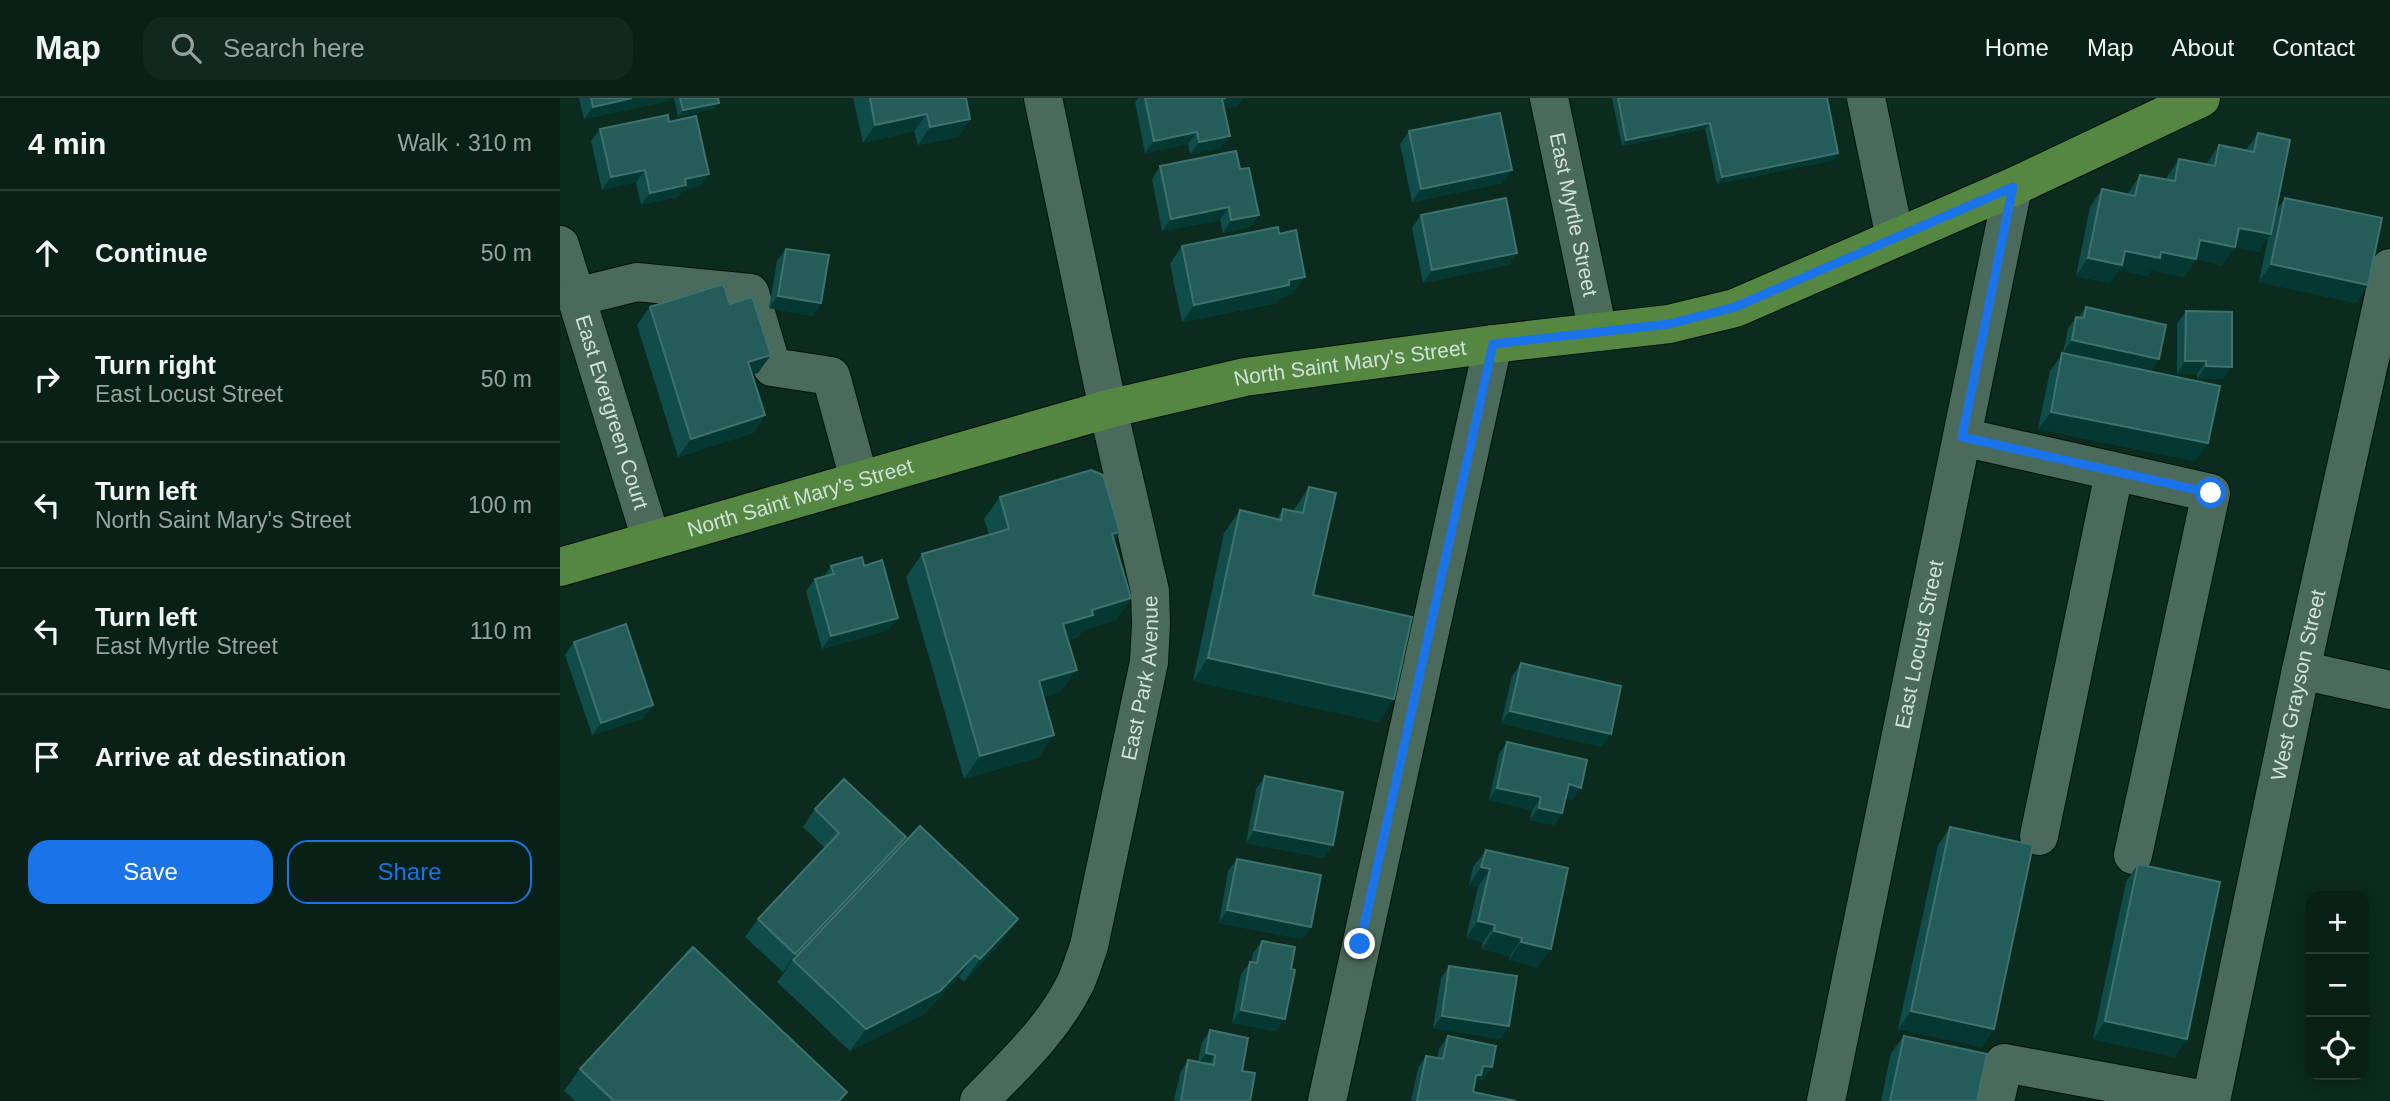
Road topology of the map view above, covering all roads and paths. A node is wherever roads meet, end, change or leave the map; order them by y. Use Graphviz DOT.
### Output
graph roads {
  1 [pos="1043,98"];
  2 [pos="1549,98"];
  3 [pos="1866,98"];
  4 [pos="2201,98"];
  5 [pos="2013,187"];
  6 [pos="1895,238"];
  7 [pos="560,245"];
  8 [pos="2390,268"];
  9 [pos="576,297"];
  10 [pos="1598,332"];
  11 [pos="1493,344"];
  12 [pos="1108,409"];
  13 [pos="1962,437"];
  14 [pos="2114,473"];
  15 [pos="859,480"];
  16 [pos="652,539"];
  17 [pos="560,567"];
  18 [pos="2301,670"];
  19 [pos="2390,690"];
  20 [pos="2039,836"];
  21 [pos="2133,855"];
  22 [pos="979,1101"];
  23 [pos="1327,1101"];
  24 [pos="1826,1101"];
  25 [pos="1995,1101"];
  26 [pos="2211,1101"];
  1 -- 12 [label="street, East Park Avenue"];
  2 -- 10 [label="street, East Myrtle Street"];
  3 -- 6 [label="street"];
  4 -- 5 [label="main road, North Saint Mary's Street"];
  5 -- 6 [label="main road, North Saint Mary's Street"];
  5 -- 13 [label="street, East Locust Street"];
  6 -- 10 [label="main road, North Saint Mary's Street"];
  7 -- 9 [label="street, East Evergreen Court"];
  8 -- 18 [label="street, West Grayson Street"];
  9 -- 15 [label="street"];
  9 -- 16 [label="street, East Evergreen Court"];
  10 -- 11 [label="main road, North Saint Mary's Street"];
  11 -- 12 [label="main road, North Saint Mary's Street"];
  11 -- 23 [label="street"];
  12 -- 15 [label="main road, North Saint Mary's Street"];
  12 -- 22 [label="street, East Park Avenue"];
  13 -- 14 [label="street"];
  13 -- 24 [label="street, East Locust Street"];
  14 -- 20 [label="street"];
  14 -- 21 [label="street"];
  15 -- 16 [label="main road, North Saint Mary's Street"];
  16 -- 17 [label="main road, North Saint Mary's Street"];
  18 -- 19 [label="street"];
  18 -- 26 [label="street, West Grayson Street"];
  25 -- 26 [label="street"];
}
